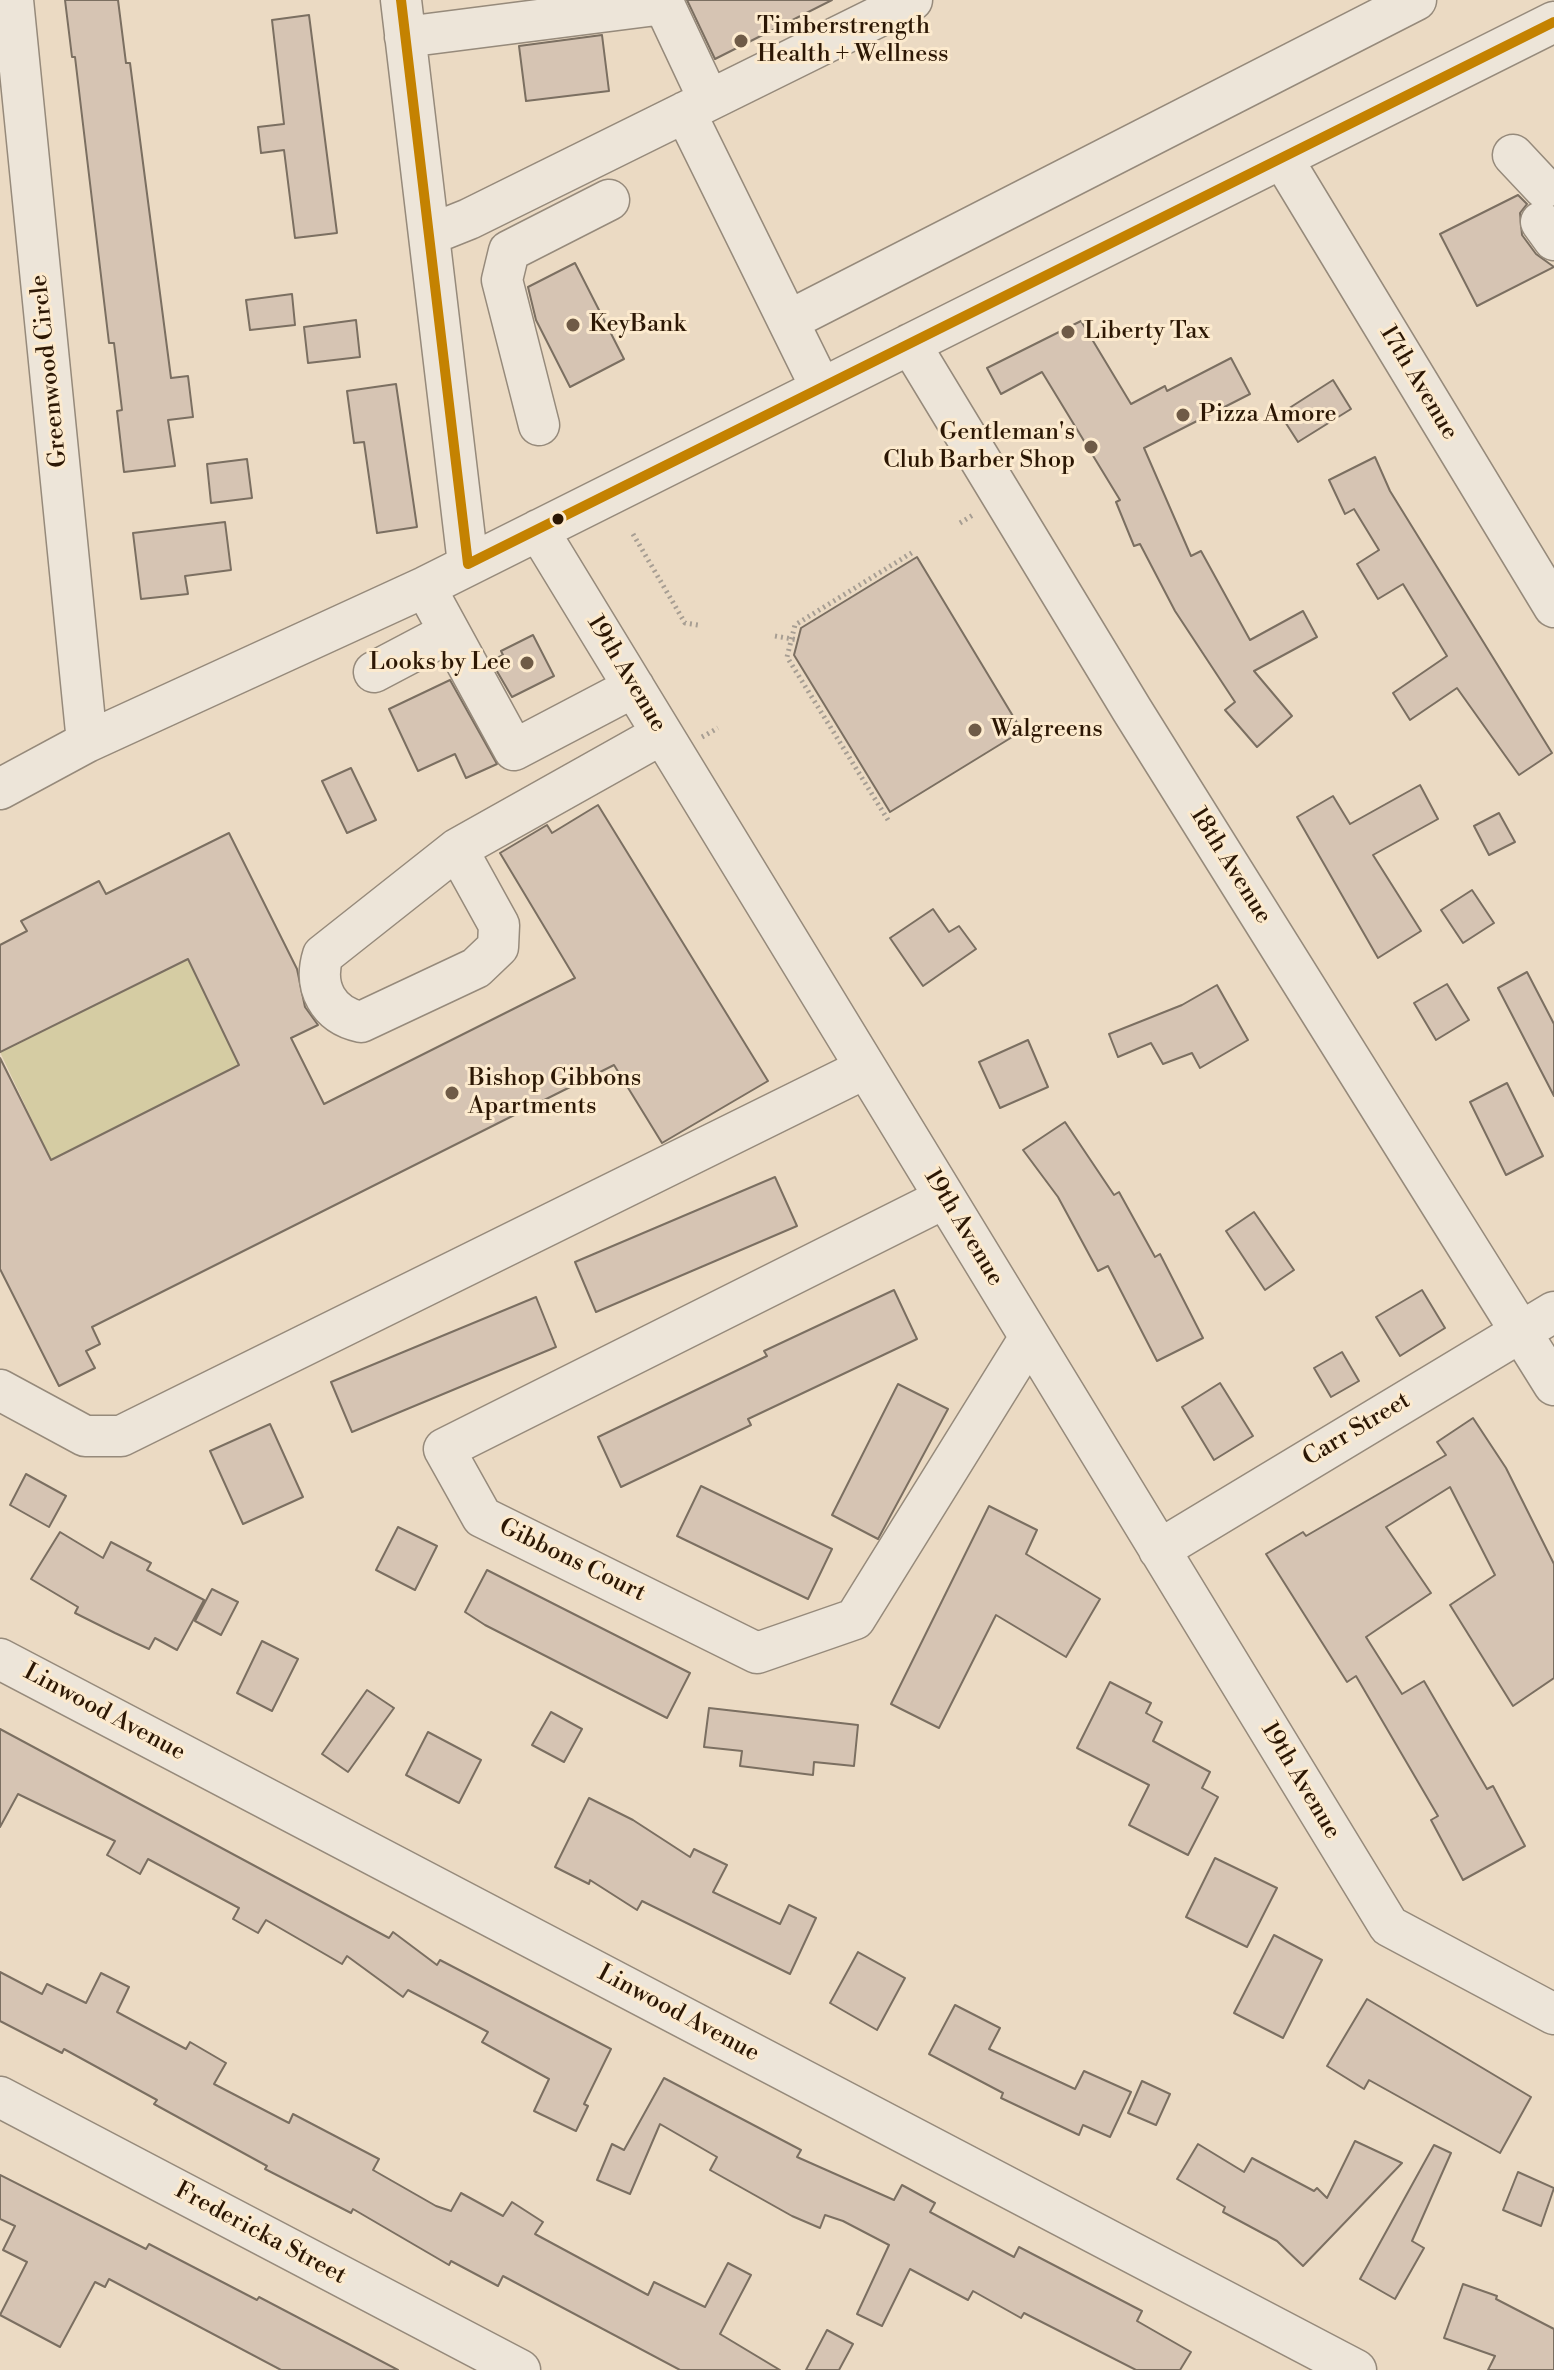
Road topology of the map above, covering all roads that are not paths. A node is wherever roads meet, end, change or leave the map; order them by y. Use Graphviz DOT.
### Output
graph roads {
  1 [pos="13,0"];
  2 [pos="912,0"];
  3 [pos="1416,0"];
  4 [pos="663,2"];
  5 [pos="403,18"];
  6 [pos="1554,22"];
  7 [pos="697,106"];
  8 [pos="1513,155"];
  9 [pos="1282,158"];
  10 [pos="609,200"];
  11 [pos="1542,211"];
  12 [pos="429,235"];
  13 [pos="788,321"];
  14 [pos="910,344"];
  15 [pos="821,388"];
  16 [pos="539,425"];
  17 [pos="538,530"];
  18 [pos="468,564"];
  19 [pos="425,587"];
  20 [pos="1554,607"];
  21 [pos="448,633"];
  22 [pos="374,672"];
  23 [pos="634,687"];
  24 [pos="662,734"];
  25 [pos="87,742"];
  26 [pos="0,789"];
  27 [pos="457,849"];
  28 [pos="866,1068"];
  29 [pos="945,1198"];
  30 [pos="1538,1321"];
  31 [pos="1030,1337"];
  32 [pos="1554,1385"];
  33 [pos="0,1390"];
  34 [pos="1159,1550"];
  35 [pos="0,1659"];
  36 [pos="1554,2014"];
  37 [pos="0,2097"];
  38 [pos="520,2370"];
  39 [pos="1356,2370"];
  1 -- 25 [label="street, Greenwood Circle"];
  2 -- 7 [label="street"];
  3 -- 13 [label="street"];
  4 -- 5 [label="street"];
  4 -- 7 [label="street"];
  5 -- 12 [label="street"];
  6 -- 9 [label="street"];
  7 -- 12 [label="street"];
  7 -- 13 [label="street"];
  8 -- 11 [label="street"];
  9 -- 14 [label="street"];
  9 -- 20 [label="street, 17th Avenue"];
  10 -- 16 [label="street"];
  12 -- 18 [label="street"];
  13 -- 15 [label="street"];
  14 -- 15 [label="street"];
  14 -- 30 [label="street, 18th Avenue"];
  15 -- 17 [label="street"];
  17 -- 18 [label="street"];
  17 -- 23 [label="street, 19th Avenue"];
  18 -- 19 [label="street"];
  19 -- 21 [label="street"];
  19 -- 25 [label="street"];
  21 -- 22 [label="street"];
  21 -- 23 [label="street"];
  23 -- 24 [label="street, 19th Avenue"];
  24 -- 27 [label="street"];
  24 -- 28 [label="street, 19th Avenue"];
  25 -- 26 [label="street"];
  27 -- 27 [label="street"];
  28 -- 29 [label="street, 19th Avenue"];
  28 -- 33 [label="street"];
  29 -- 31 [label="street, 19th Avenue"];
  29 -- 31 [label="street, Gibbons Court"];
  30 -- 32 [label="street, 18th Avenue"];
  30 -- 34 [label="street, Carr Street"];
  31 -- 34 [label="street, 19th Avenue"];
  34 -- 36 [label="street, 19th Avenue"];
  35 -- 39 [label="street, Linwood Avenue"];
  37 -- 38 [label="street, Fredericka Street"];
}
